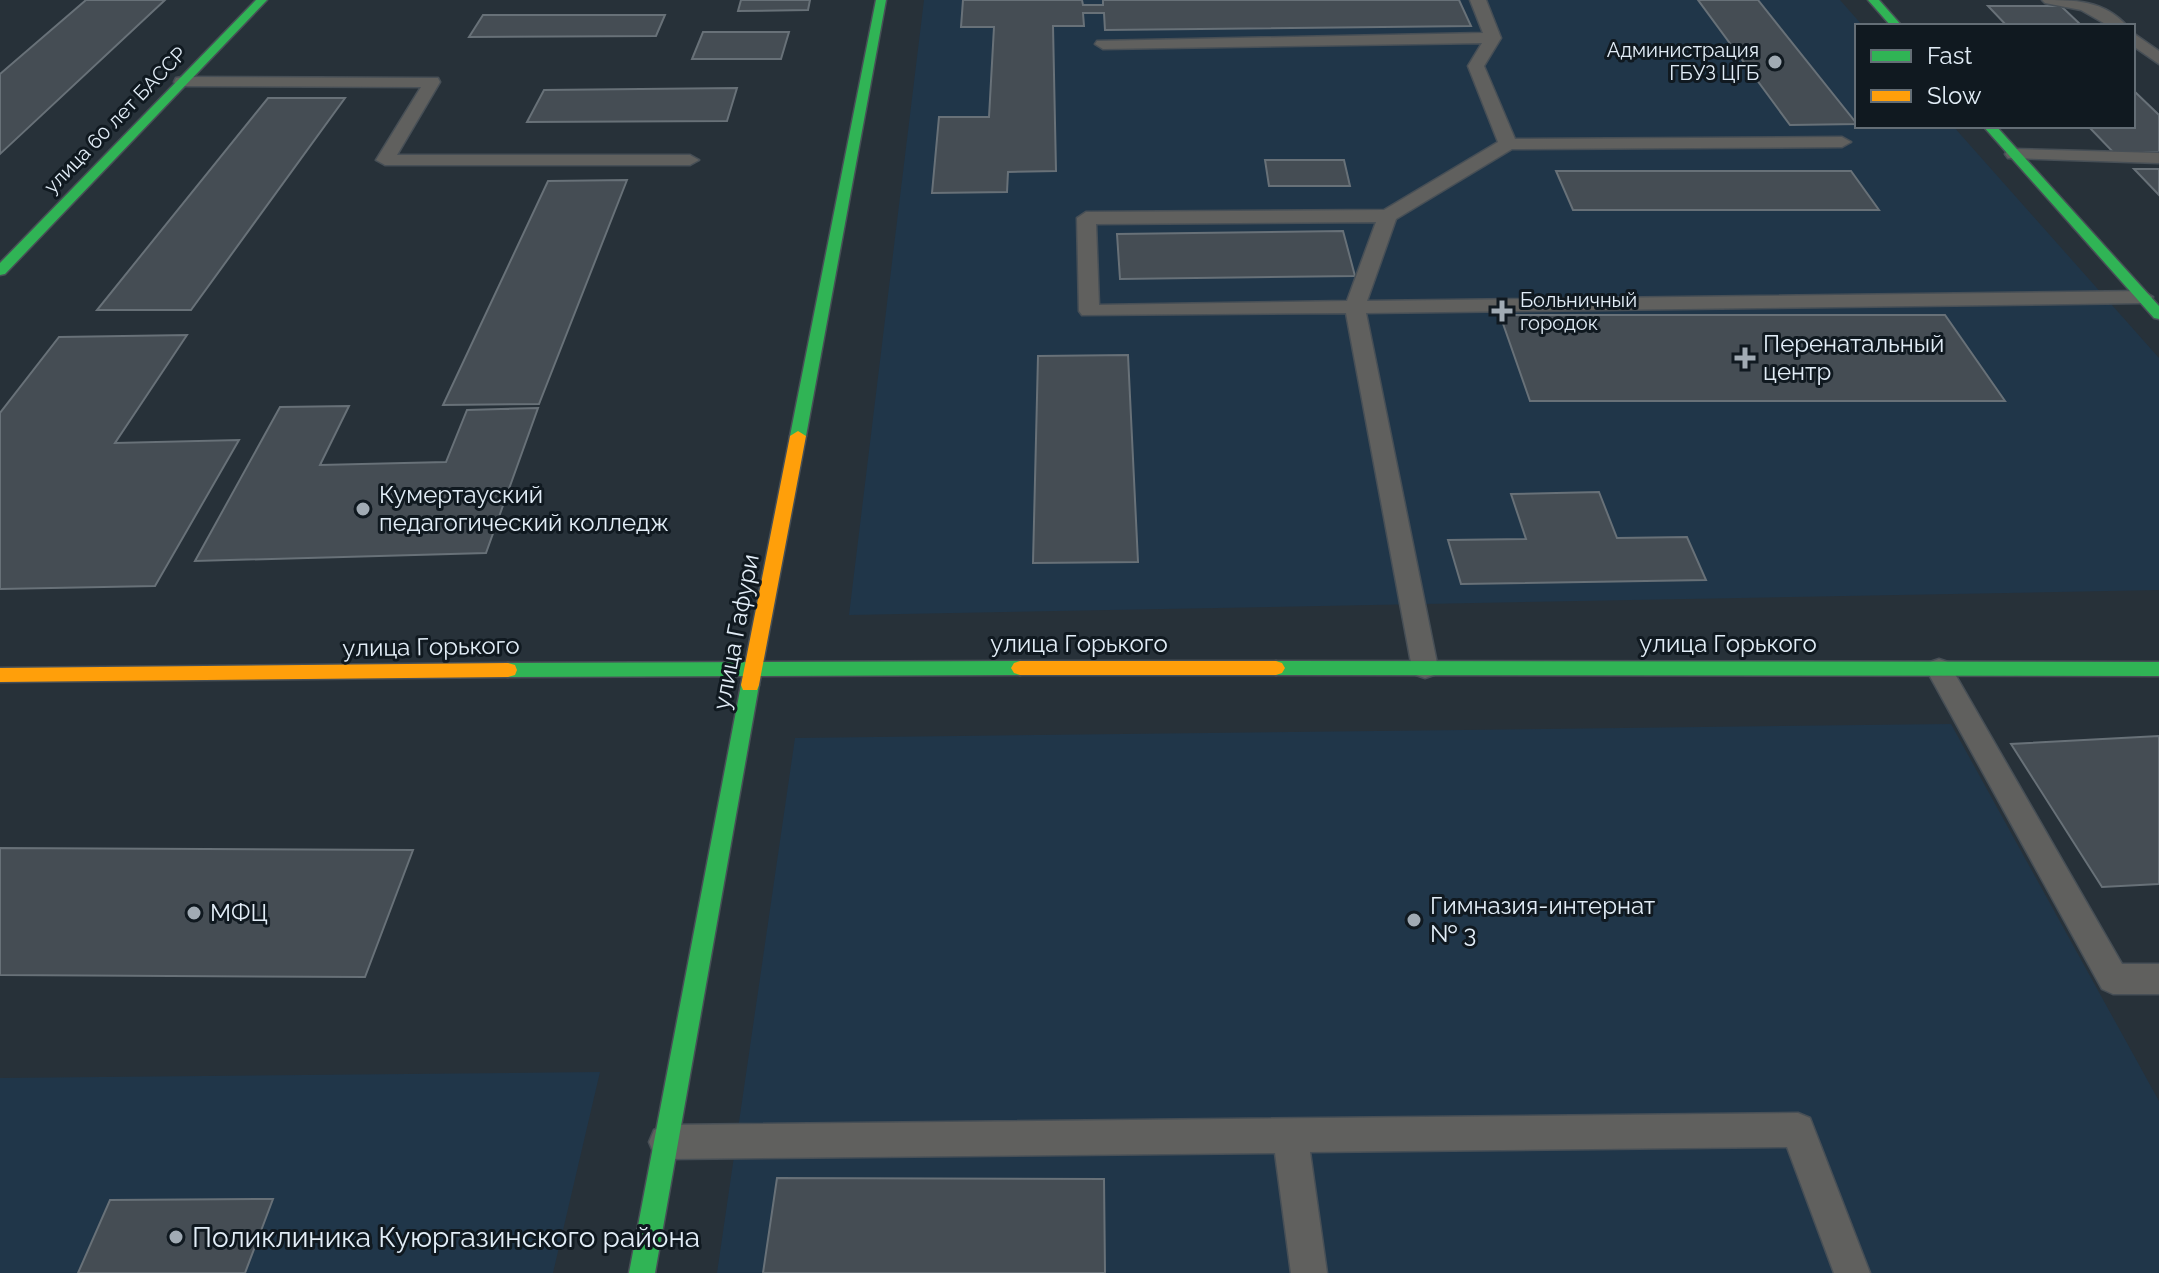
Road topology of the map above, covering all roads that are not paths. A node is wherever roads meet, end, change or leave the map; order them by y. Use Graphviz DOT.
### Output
graph roads {
  1 [pos="262,0"];
  2 [pos="881,0"];
  3 [pos="1478,0"];
  4 [pos="1873,0"];
  5 [pos="2050,0"];
  6 [pos="1895,24"];
  7 [pos="2117,24"];
  8 [pos="1493,38"];
  9 [pos="2135,40"];
  10 [pos="1103,44"];
  11 [pos="2159,59"];
  12 [pos="182,82"];
  13 [pos="1991,128"];
  14 [pos="1842,142"];
  15 [pos="1508,144"];
  16 [pos="2014,154"];
  17 [pos="2159,158"];
  18 [pos="690,160"];
  19 [pos="1388,216"];
  20 [pos="0,271"];
  21 [pos="2143,297"];
  22 [pos="1355,307"];
  23 [pos="2159,315"];
  24 [pos="753,668"];
  25 [pos="1425,668"];
  26 [pos="1939,669"];
  27 [pos="2159,669"];
  28 [pos="0,675"];
  29 [pos="2159,979"];
  30 [pos="1290,1136"];
  31 [pos="666,1142"];
  32 [pos="642,1273"];
  33 [pos="1309,1273"];
  34 [pos="1852,1273"];
  1 -- 12 [label="street, улица 60 лет БАССР"];
  2 -- 24 [label="street, улица Гафури"];
  3 -- 8 [label="lane"];
  4 -- 6 [label="street"];
  5 -- 7 [label="lane"];
  8 -- 10 [label="lane"];
  8 -- 15 [label="lane"];
  9 -- 11 [label="lane"];
  12 -- 18 [label="lane"];
  12 -- 20 [label="street, улица 60 лет БАССР"];
  13 -- 16 [label="street"];
  14 -- 15 [label="lane"];
  15 -- 19 [label="lane"];
  16 -- 17 [label="lane"];
  16 -- 21 [label="street"];
  19 -- 22 [label="lane"];
  19 -- 22 [label="lane"];
  21 -- 22 [label="lane"];
  21 -- 23 [label="street"];
  22 -- 25 [label="lane"];
  24 -- 25 [label="street, улица Горького"];
  24 -- 28 [label="street, улица Горького"];
  24 -- 31 [label="street, улица Гафури"];
  25 -- 26 [label="street, улица Горького"];
  26 -- 27 [label="street, улица Горького"];
  26 -- 29 [label="lane"];
  30 -- 31 [label="lane"];
  30 -- 33 [label="lane"];
  30 -- 34 [label="lane"];
  31 -- 32 [label="street, улица Гафури"];
}
